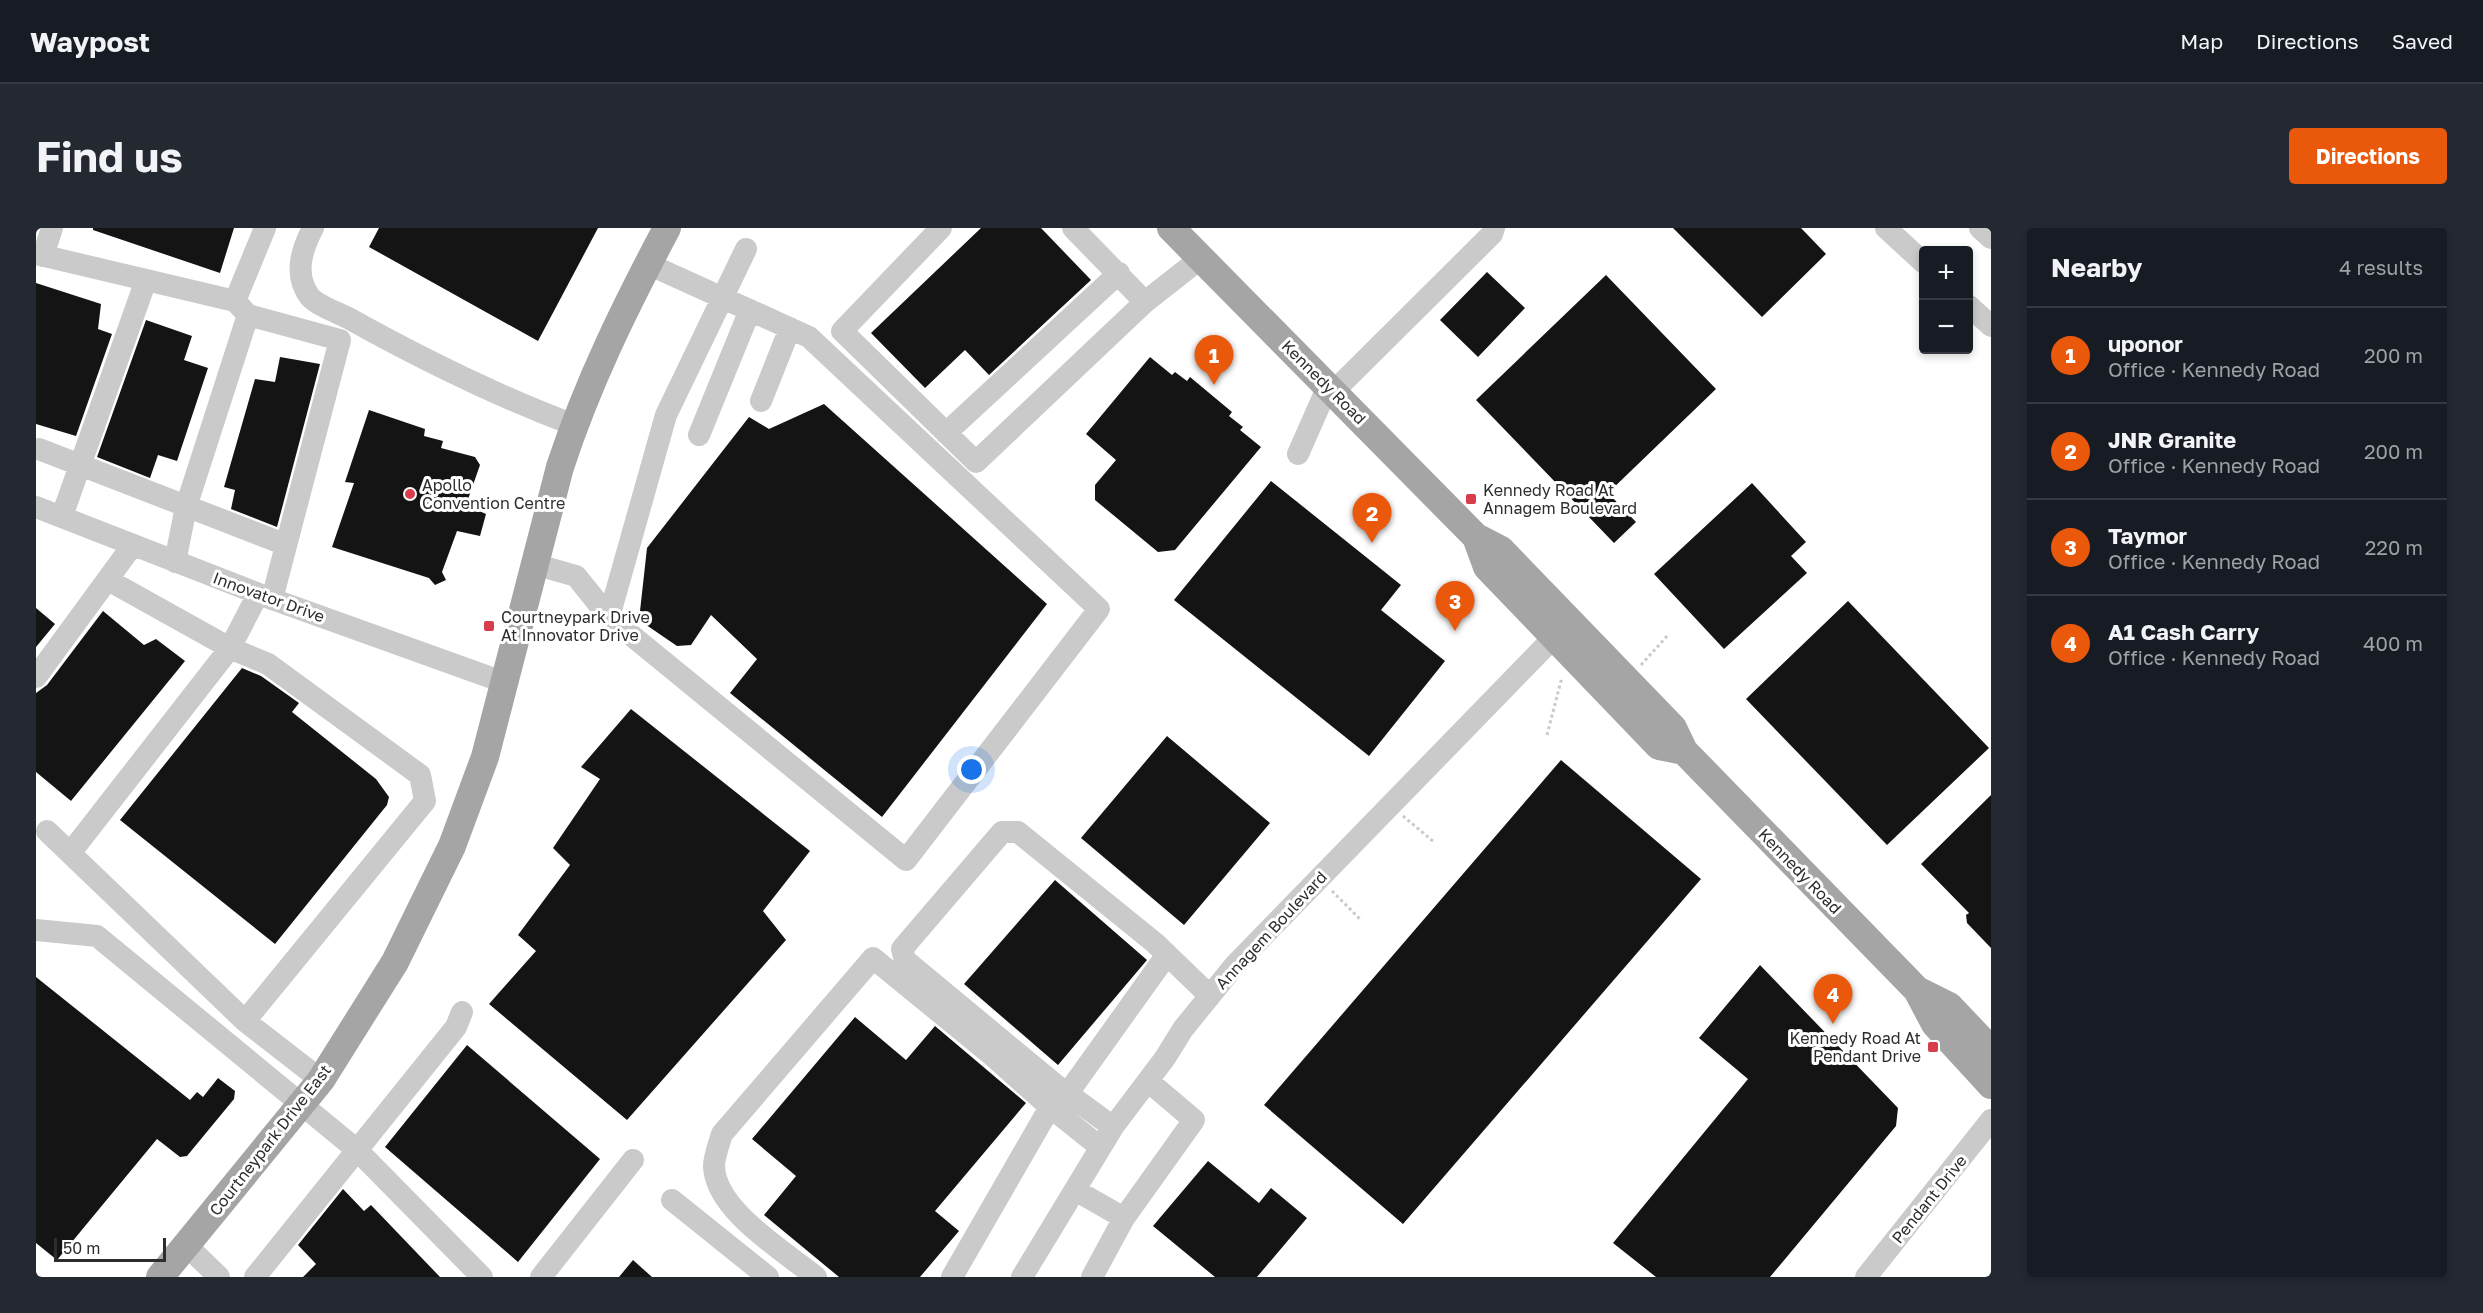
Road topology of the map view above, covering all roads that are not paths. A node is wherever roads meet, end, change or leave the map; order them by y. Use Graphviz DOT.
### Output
graph roads {
  1 [pos="52,228"];
  2 [pos="265,228"];
  3 [pos="313,228"];
  4 [pos="667,228"];
  5 [pos="941,228"];
  6 [pos="1074,228"];
  7 [pos="1494,228"];
  8 [pos="1886,228"];
  9 [pos="1980,228"];
  10 [pos="1178,230"];
  11 [pos="1991,238"];
  12 [pos="746,249"];
  13 [pos="40,255"];
  14 [pos="1201,258"];
  15 [pos="1919,259"];
  16 [pos="648,264"];
  17 [pos="1119,273"];
  18 [pos="146,280"];
  19 [pos="722,297"];
  20 [pos="1145,302"];
  21 [pos="242,308"];
  22 [pos="750,310"];
  23 [pos="1973,310"];
  24 [pos="1991,326"];
  25 [pos="790,328"];
  26 [pos="1331,389"];
  27 [pos="760,401"];
  28 [pos="574,425"];
  29 [pos="946,433"];
  30 [pos="699,435"];
  31 [pos="39,449"];
  32 [pos="1298,454"];
  33 [pos="80,467"];
  34 [pos="36,507"];
  35 [pos="186,507"];
  36 [pos="62,516"];
  37 [pos="284,544"];
  38 [pos="132,546"];
  39 [pos="175,562"];
  40 [pos="534,564"];
  41 [pos="108,580"];
  42 [pos="265,596"];
  43 [pos="609,617"];
  44 [pos="1562,629"];
  45 [pos="230,648"];
  46 [pos="36,677"];
  47 [pos="503,682"];
  48 [pos="1684,751"];
  49 [pos="40,832"];
  50 [pos="71,852"];
  51 [pos="36,930"];
  52 [pos="1166,956"];
  53 [pos="1917,990"];
  54 [pos="1210,996"];
  55 [pos="462,1012"];
  56 [pos="245,1021"];
  57 [pos="1991,1050"];
  58 [pos="321,1080"];
  59 [pos="1148,1081"];
  60 [pos="1991,1085"];
  61 [pos="1068,1093"];
  62 [pos="301,1105"];
  63 [pos="1050,1107"];
  64 [pos="1991,1120"];
  65 [pos="1113,1127"];
  66 [pos="1100,1147"];
  67 [pos="357,1150"];
  68 [pos="633,1160"];
  69 [pos="1075,1190"];
  70 [pos="672,1200"];
  71 [pos="1124,1218"];
  72 [pos="186,1245"];
  73 [pos="1031,1275"];
  74 [pos="160,1277"];
  75 [pos="219,1277"];
  76 [pos="255,1277"];
  77 [pos="482,1277"];
  78 [pos="542,1277"];
  79 [pos="768,1277"];
  80 [pos="816,1277"];
  81 [pos="952,1277"];
  82 [pos="1092,1277"];
  83 [pos="1866,1277"];
  1 -- 13 [label="street"];
  2 -- 21 [label="street"];
  3 -- 28 [label="street"];
  4 -- 16 [label="main road, Courtneypark Drive East"];
  5 -- 29 [label="street"];
  6 -- 17 [label="street"];
  7 -- 26 [label="street"];
  8 -- 15 [label="street"];
  9 -- 11 [label="street"];
  10 -- 14 [label="main road, Kennedy Road"];
  12 -- 19 [label="street"];
  13 -- 18 [label="street"];
  14 -- 20 [label="street"];
  14 -- 26 [label="main road, Kennedy Road"];
  16 -- 19 [label="street"];
  16 -- 28 [label="main road, Courtneypark Drive East"];
  17 -- 20 [label="street"];
  17 -- 29 [label="street"];
  18 -- 21 [label="street"];
  18 -- 33 [label="street"];
  19 -- 22 [label="street"];
  19 -- 43 [label="street"];
  20 -- 29 [label="street"];
  21 -- 35 [label="street"];
  21 -- 37 [label="street"];
  22 -- 25 [label="street"];
  22 -- 30 [label="street"];
  23 -- 24 [label="street"];
  25 -- 27 [label="street"];
  25 -- 43 [label="street"];
  26 -- 32 [label="street"];
  26 -- 44 [label="main road, Kennedy Road"];
  28 -- 40 [label="main road, Courtneypark Drive East"];
  31 -- 33 [label="street"];
  33 -- 35 [label="street"];
  33 -- 36 [label="street"];
  34 -- 36 [label="street, Innovator Drive"];
  35 -- 37 [label="street"];
  35 -- 39 [label="street"];
  36 -- 38 [label="street, Innovator Drive"];
  37 -- 42 [label="street"];
  38 -- 39 [label="street, Innovator Drive"];
  38 -- 41 [label="street"];
  39 -- 42 [label="street, Innovator Drive"];
  40 -- 43 [label="street"];
  40 -- 47 [label="main road, Courtneypark Drive East"];
  41 -- 45 [label="street"];
  41 -- 46 [label="street"];
  42 -- 45 [label="street"];
  42 -- 47 [label="street, Innovator Drive"];
  44 -- 48 [label="main road, Kennedy Road"];
  44 -- 48 [label="main road, Kennedy Road"];
  44 -- 54 [label="street, Annagem Boulevard"];
  45 -- 50 [label="street"];
  45 -- 56 [label="street"];
  47 -- 58 [label="main road, Courtneypark Drive East"];
  48 -- 53 [label="main road, Kennedy Road"];
  49 -- 50 [label="street"];
  50 -- 56 [label="street"];
  51 -- 62 [label="street"];
  52 -- 54 [label="street"];
  52 -- 61 [label="street"];
  52 -- 61 [label="street"];
  53 -- 57 [label="main road, Kennedy Road"];
  53 -- 60 [label="main road, Kennedy Road"];
  54 -- 59 [label="street, Annagem Boulevard"];
  55 -- 67 [label="street"];
  56 -- 58 [label="street"];
  58 -- 62 [label="main road, Courtneypark Drive East"];
  59 -- 65 [label="street, Annagem Boulevard"];
  59 -- 71 [label="street"];
  61 -- 65 [label="street"];
  62 -- 67 [label="street"];
  62 -- 72 [label="main road, Courtneypark Drive East"];
  63 -- 66 [label="street"];
  63 -- 80 [label="street"];
  63 -- 81 [label="street"];
  64 -- 83 [label="street, Pendant Drive"];
  65 -- 66 [label="street, Annagem Boulevard"];
  66 -- 69 [label="street, Annagem Boulevard"];
  67 -- 76 [label="street"];
  67 -- 77 [label="street"];
  68 -- 78 [label="street"];
  69 -- 71 [label="street"];
  69 -- 73 [label="street, Annagem Boulevard"];
  70 -- 79 [label="street"];
  71 -- 82 [label="street"];
  72 -- 74 [label="main road, Courtneypark Drive East"];
  72 -- 75 [label="street"];
}
